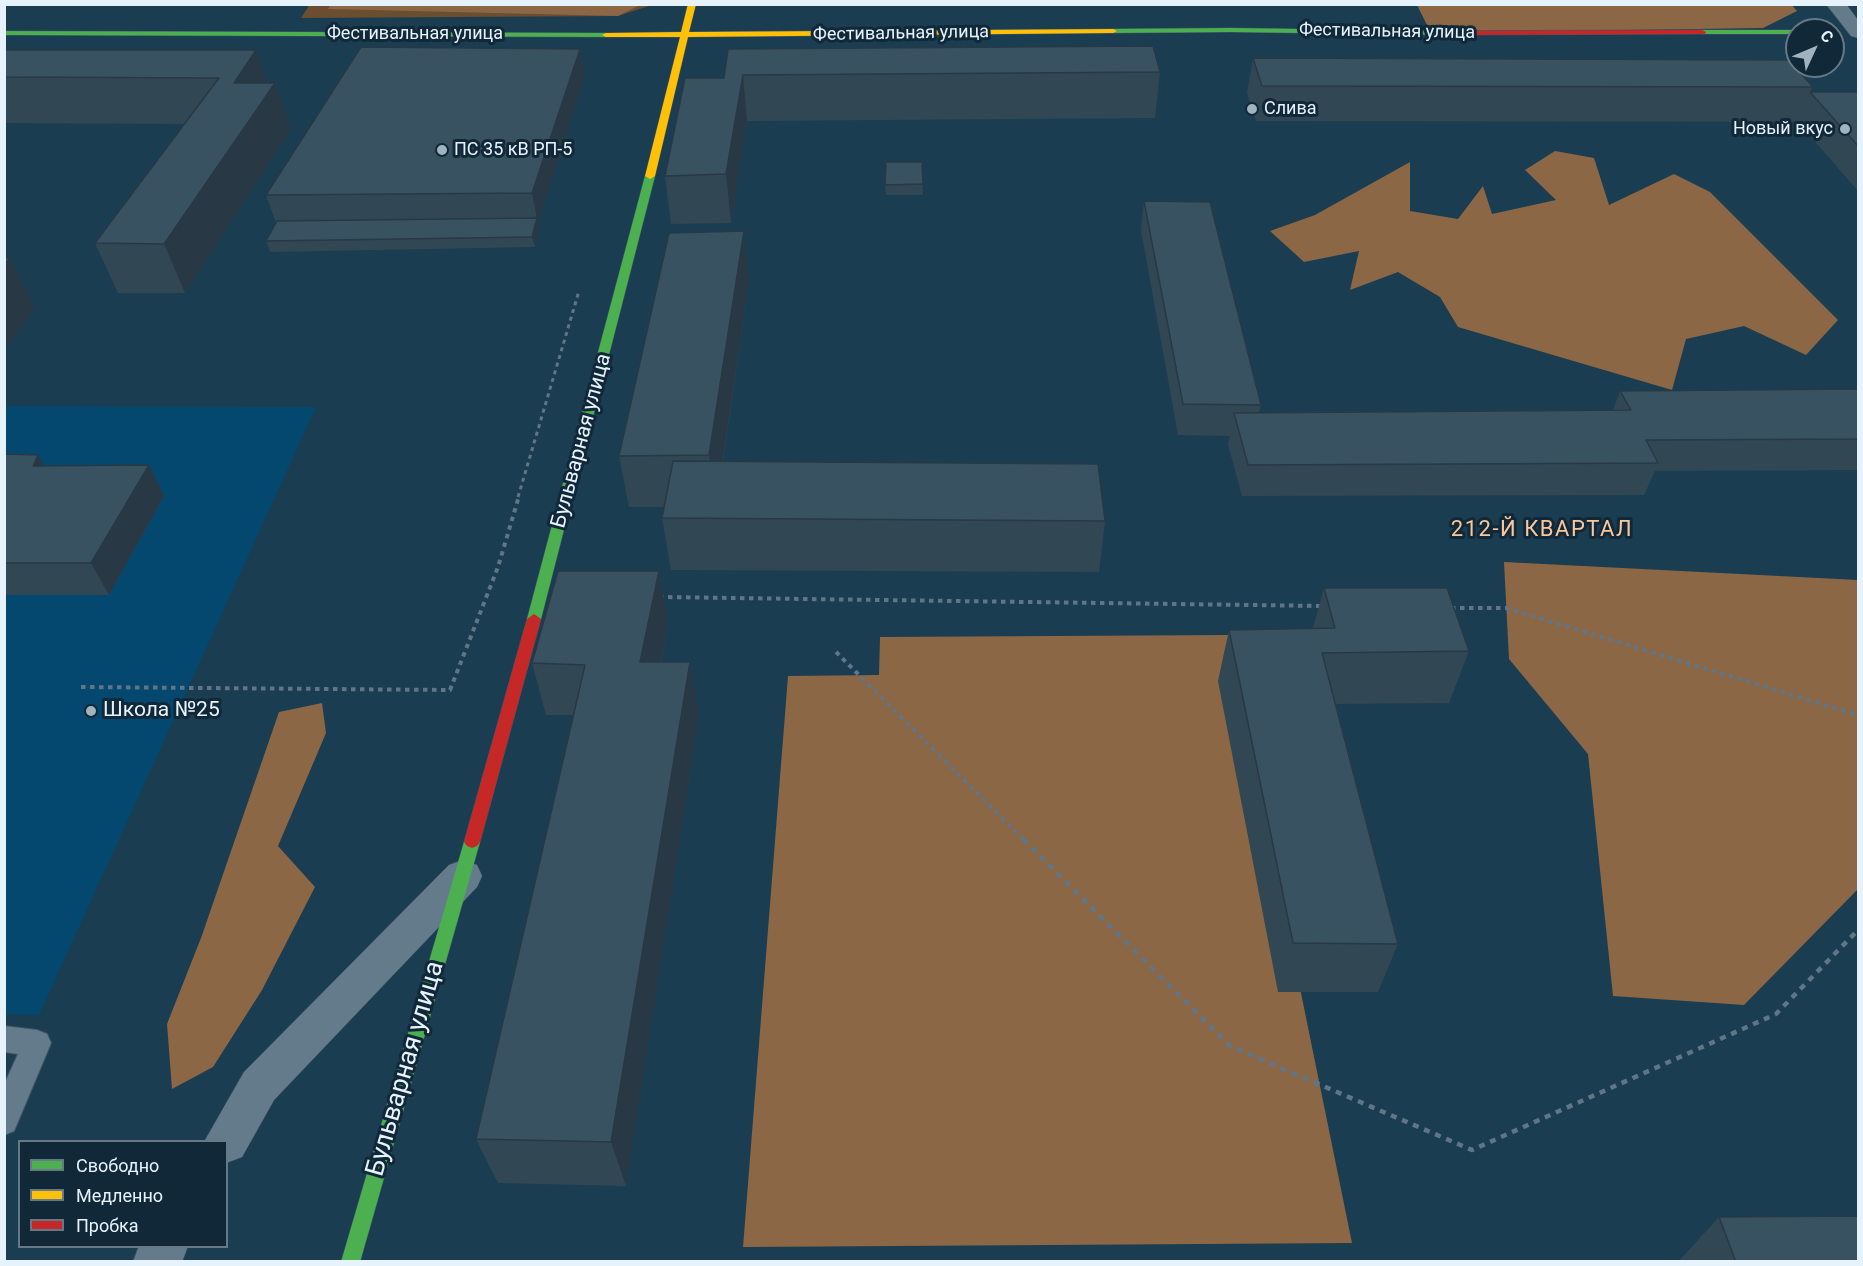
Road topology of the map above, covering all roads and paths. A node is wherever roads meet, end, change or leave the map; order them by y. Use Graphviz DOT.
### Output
graph roads {
  1 [pos="692,4"];
  2 [pos="1835,4"];
  3 [pos="1785,32"];
  4 [pos="1858,32"];
  5 [pos="4,33"];
  6 [pos="683,35"];
  7 [pos="582,281"];
  8 [pos="650,597"];
  9 [pos="1328,606"];
  10 [pos="1447,608"];
  11 [pos="836,652"];
  12 [pos="81,687"];
  13 [pos="1858,715"];
  14 [pos="463,876"];
  15 [pos="1858,930"];
  16 [pos="4,1039"];
  17 [pos="4,1120"];
  18 [pos="227,1140"];
  19 [pos="164,1248"];
  20 [pos="156,1262"];
  21 [pos="350,1262"];
  1 -- 6 [label="street, Бульварная улица"];
  2 -- 4 [label="street"];
  3 -- 6 [label="street, Фестивальная улица"];
  5 -- 6 [label="street, Фестивальная улица"];
  6 -- 14 [label="street, Бульварная улица"];
  7 -- 12 [label="path"];
  8 -- 9 [label="path"];
  10 -- 13 [label="path"];
  11 -- 15 [label="path"];
  14 -- 18 [label="street, Бульварная улица"];
  14 -- 21 [label="street, Бульварная улица"];
  16 -- 17 [label="lane"];
  19 -- 20 [label="street"];
}
